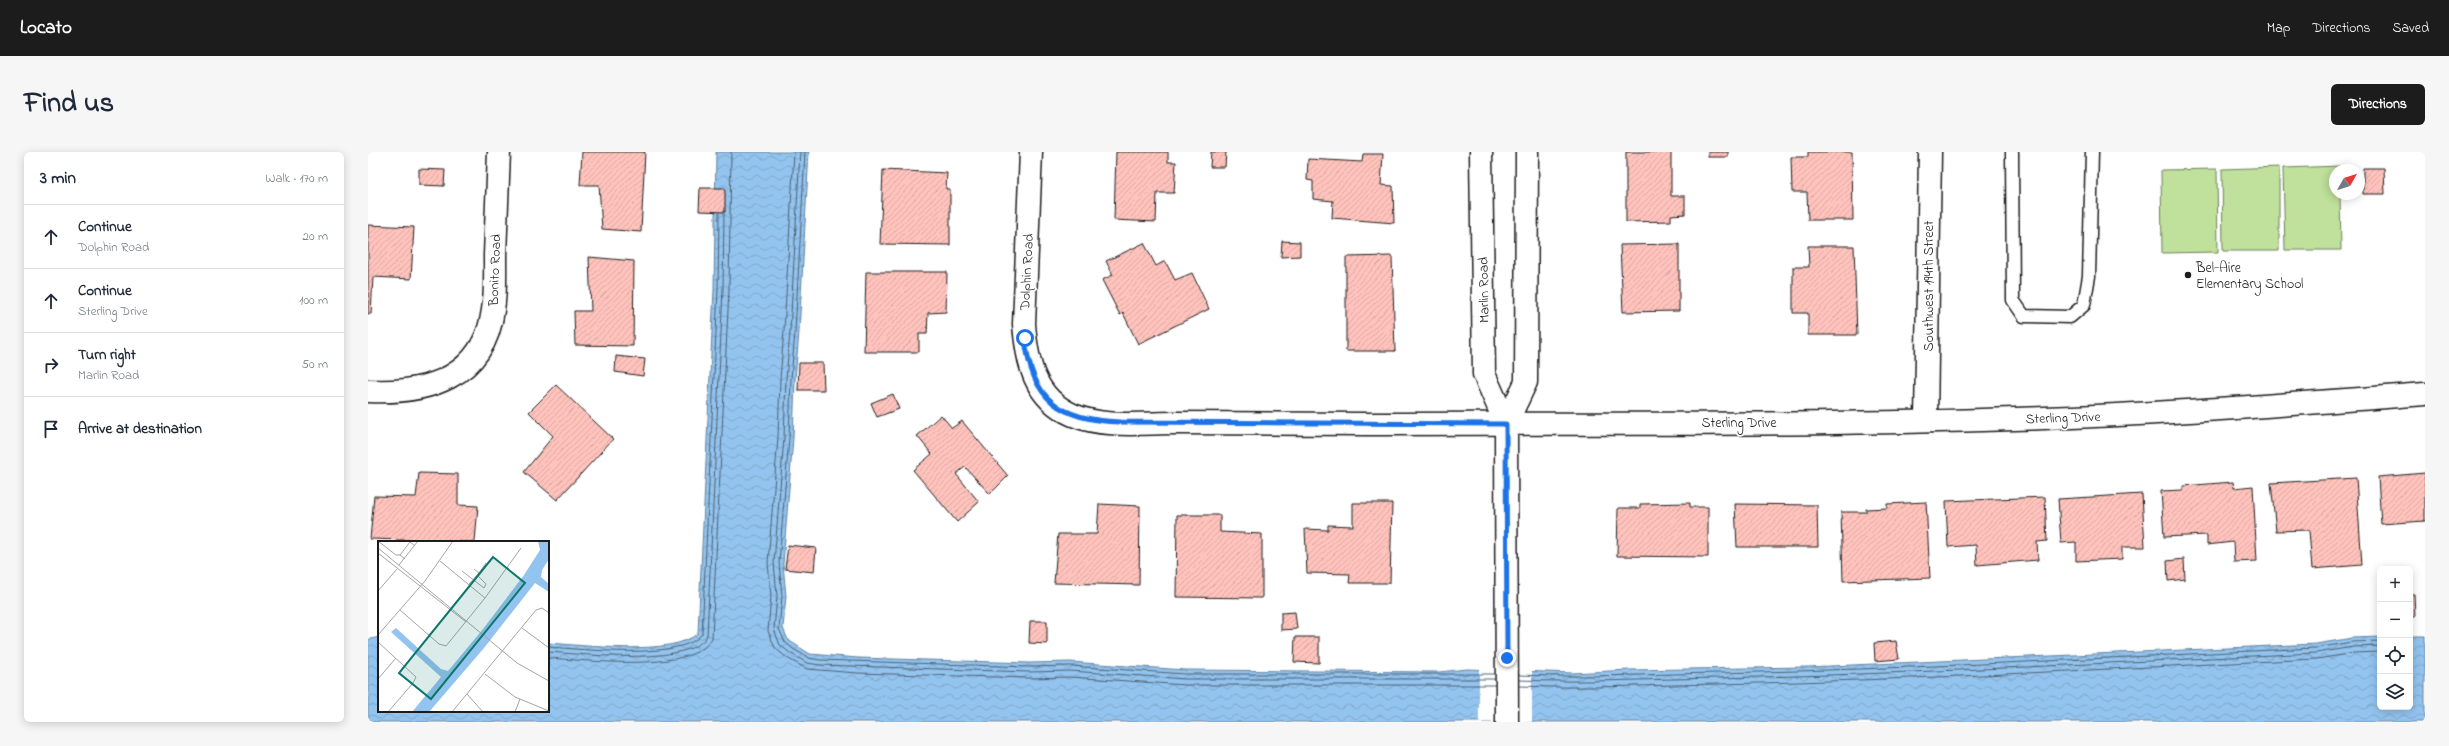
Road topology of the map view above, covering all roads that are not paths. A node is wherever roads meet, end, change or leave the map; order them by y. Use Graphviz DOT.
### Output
graph roads {
  1 [pos="499,152"];
  2 [pos="1031,152"];
  3 [pos="1481,152"];
  4 [pos="1527,152"];
  5 [pos="1930,152"];
  6 [pos="2012,152"];
  7 [pos="2092,152"];
  8 [pos="368,391"];
  9 [pos="2425,394"];
  10 [pos="1056,406"];
  11 [pos="1926,421"];
  12 [pos="1506,424"];
  13 [pos="1507,722"];
  1 -- 8 [label="street, Bonito Road"];
  2 -- 10 [label="street, Dolphin Road"];
  3 -- 12 [label="street, Marlin Road"];
  4 -- 12 [label="street, Marlin Road"];
  5 -- 11 [label="street, Southwest 194th Street"];
  6 -- 7 [label="lane"];
  9 -- 11 [label="street, Sterling Drive"];
  10 -- 12 [label="street, Sterling Drive"];
  11 -- 12 [label="street, Sterling Drive"];
  12 -- 13 [label="street, Marlin Road"];
}
